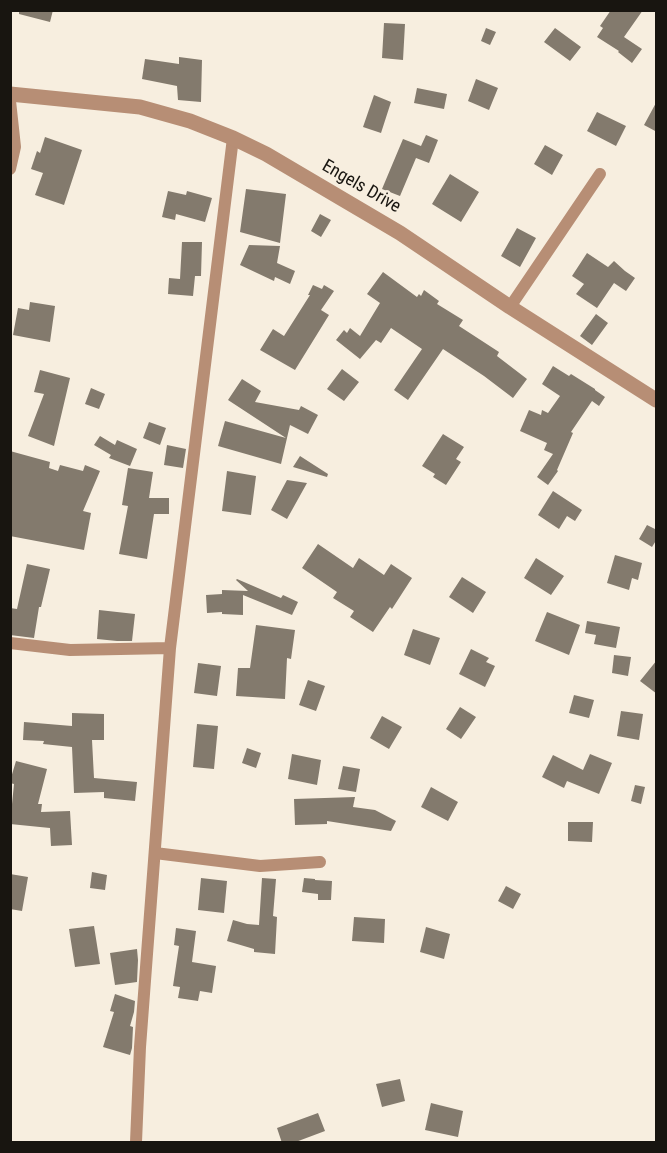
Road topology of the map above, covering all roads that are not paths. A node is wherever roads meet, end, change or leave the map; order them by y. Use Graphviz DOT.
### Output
graph roads {
  1 [pos="10,93"];
  2 [pos="10,101"];
  3 [pos="233,138"];
  4 [pos="10,169"];
  5 [pos="600,174"];
  6 [pos="510,307"];
  7 [pos="657,400"];
  8 [pos="10,643"];
  9 [pos="170,648"];
  10 [pos="155,854"];
  11 [pos="320,862"];
  12 [pos="136,1143"];
  1 -- 3 [label="street, Engels Drive"];
  2 -- 4 [label="street"];
  3 -- 6 [label="street, Engels Drive"];
  3 -- 9 [label="street"];
  5 -- 6 [label="street"];
  6 -- 7 [label="street, Engels Drive"];
  8 -- 9 [label="street"];
  9 -- 10 [label="street"];
  10 -- 11 [label="street"];
  10 -- 12 [label="street"];
}
